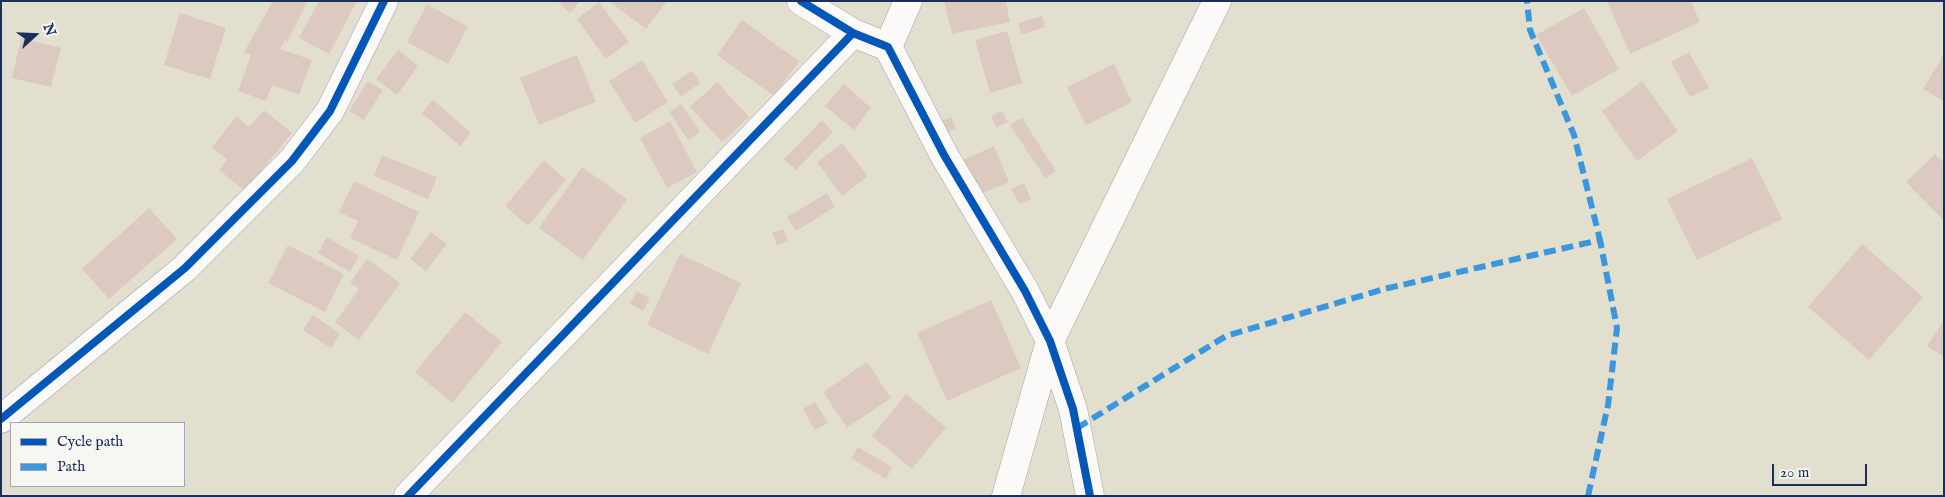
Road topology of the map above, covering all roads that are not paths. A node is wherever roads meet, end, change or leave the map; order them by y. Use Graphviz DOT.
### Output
graph roads {
  1 [pos="384,1"];
  2 [pos="801,1"];
  3 [pos="908,1"];
  4 [pos="1217,1"];
  5 [pos="853,33"];
  6 [pos="888,47"];
  7 [pos="1050,341"];
  8 [pos="1,419"];
  9 [pos="408,496"];
  10 [pos="1006,496"];
  11 [pos="1090,496"];
  1 -- 8 [label="street"];
  2 -- 5 [label="street"];
  3 -- 6 [label="street"];
  4 -- 7 [label="street"];
  5 -- 6 [label="street"];
  5 -- 9 [label="street"];
  6 -- 7 [label="street"];
  7 -- 10 [label="street"];
  7 -- 11 [label="street"];
}
